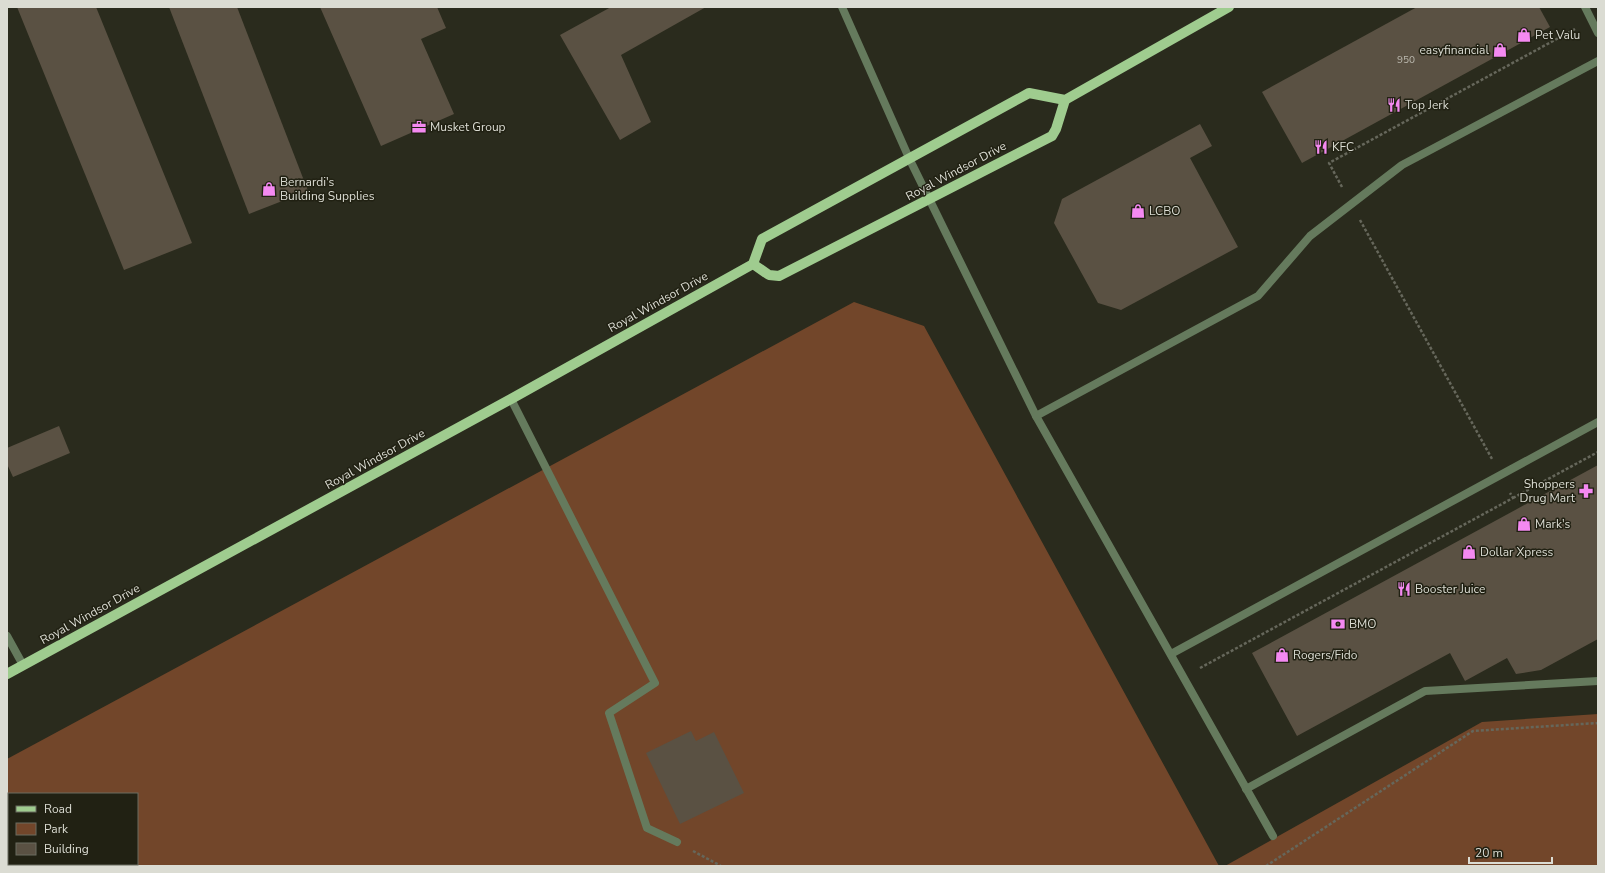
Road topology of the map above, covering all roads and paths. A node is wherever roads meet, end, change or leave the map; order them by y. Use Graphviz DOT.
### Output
graph roads {
  1 [pos="842,7"];
  2 [pos="1229,7"];
  3 [pos="1584,7"];
  4 [pos="1578,27"];
  5 [pos="1598,33"];
  6 [pos="1598,61"];
  7 [pos="1065,100"];
  8 [pos="909,158"];
  9 [pos="1342,187"];
  10 [pos="929,200"];
  11 [pos="1360,220"];
  12 [pos="753,264"];
  13 [pos="511,399"];
  14 [pos="1036,416"];
  15 [pos="1598,422"];
  16 [pos="1598,452"];
  17 [pos="1492,460"];
  18 [pos="1510,493"];
  19 [pos="1513,498"];
  20 [pos="7,636"];
  21 [pos="1171,654"];
  22 [pos="23,665"];
  23 [pos="7,674"];
  24 [pos="1184,677"];
  25 [pos="1598,681"];
  26 [pos="1598,723"];
  27 [pos="1246,789"];
  28 [pos="1273,836"];
  29 [pos="677,842"];
  30 [pos="721,866"];
  31 [pos="1266,866"];
  1 -- 8 [label="lane"];
  2 -- 7 [label="main road"];
  3 -- 5 [label="lane"];
  4 -- 9 [label="path"];
  6 -- 14 [label="lane"];
  7 -- 8 [label="main road"];
  7 -- 10 [label="main road, Royal Windsor Drive"];
  8 -- 10 [label="lane"];
  8 -- 12 [label="main road"];
  10 -- 12 [label="main road, Royal Windsor Drive"];
  10 -- 14 [label="lane"];
  11 -- 17 [label="path"];
  12 -- 13 [label="main road, Royal Windsor Drive"];
  13 -- 22 [label="main road, Royal Windsor Drive"];
  13 -- 29 [label="lane"];
  14 -- 21 [label="lane"];
  15 -- 21 [label="lane"];
  16 -- 19 [label="path"];
  18 -- 19 [label="path"];
  19 -- 24 [label="path"];
  20 -- 22 [label="lane"];
  21 -- 24 [label="lane"];
  22 -- 23 [label="main road, Royal Windsor Drive"];
  24 -- 27 [label="lane"];
  25 -- 27 [label="lane"];
  26 -- 31 [label="path"];
  27 -- 28 [label="lane"];
  29 -- 30 [label="path"];
}
